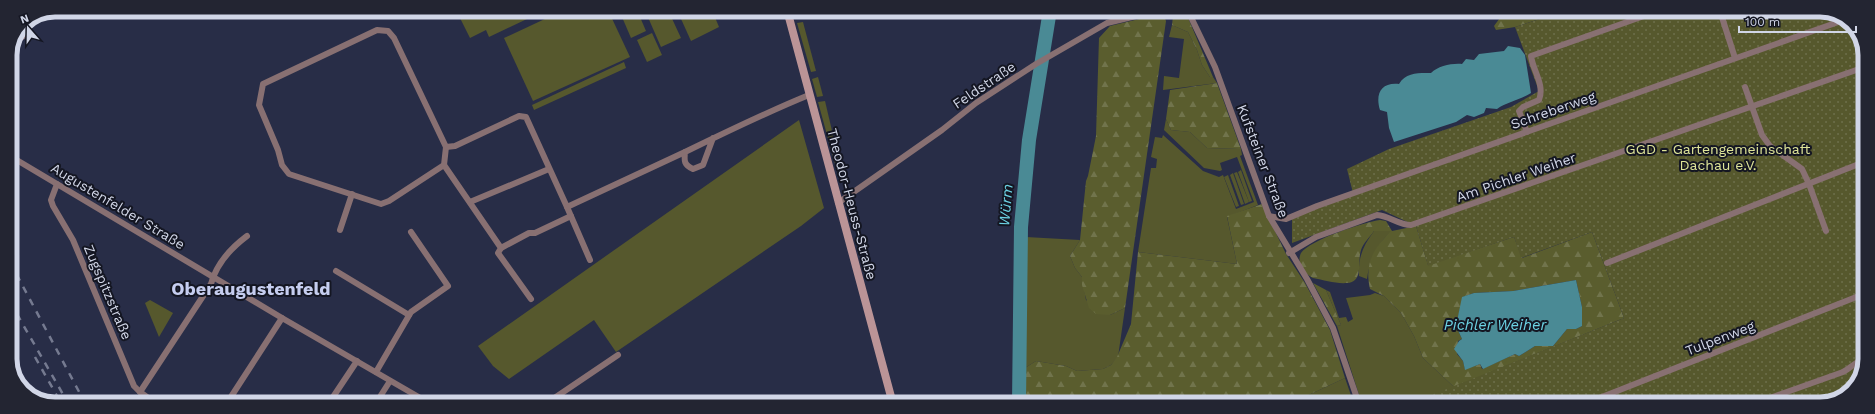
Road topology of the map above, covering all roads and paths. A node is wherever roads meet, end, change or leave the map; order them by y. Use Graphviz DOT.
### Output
graph roads {
  1 [pos="788,17"];
  2 [pos="1130,17"];
  3 [pos="1191,17"];
  4 [pos="1641,17"];
  5 [pos="1724,17"];
  6 [pos="1839,22"];
  7 [pos="26,34"];
  8 [pos="21,37"];
  9 [pos="1735,58"];
  10 [pos="1858,70"];
  11 [pos="1745,87"];
  12 [pos="809,95"];
  13 [pos="1752,107"];
  14 [pos="1527,132"];
  15 [pos="713,138"];
  16 [pos="446,147"];
  17 [pos="685,152"];
  18 [pos="17,160"];
  19 [pos="1858,164"];
  20 [pos="444,166"];
  21 [pos="549,169"];
  22 [pos="57,184"];
  23 [pos="1809,184"];
  24 [pos="352,194"];
  25 [pos="470,202"];
  26 [pos="838,204"];
  27 [pos="567,207"];
  28 [pos="571,216"];
  29 [pos="1269,216"];
  30 [pos="340,230"];
  31 [pos="1826,231"];
  32 [pos="411,232"];
  33 [pos="247,236"];
  34 [pos="501,248"];
  35 [pos="1290,253"];
  36 [pos="590,260"];
  37 [pos="1607,263"];
  38 [pos="336,271"];
  39 [pos="213,276"];
  40 [pos="1858,296"];
  41 [pos="530,299"];
  42 [pos="409,315"];
  43 [pos="282,318"];
  44 [pos="618,355"];
  45 [pos="357,361"];
  46 [pos="1858,361"];
  47 [pos="376,372"];
  48 [pos="390,381"];
  49 [pos="140,392"];
  50 [pos="147,397"];
  51 [pos="231,397"];
  52 [pos="333,397"];
  53 [pos="380,397"];
  54 [pos="416,397"];
  55 [pos="556,397"];
  56 [pos="891,397"];
  57 [pos="1357,397"];
  58 [pos="1602,397"];
  59 [pos="1773,397"];
  1 -- 12 [label="street, Theodor-Heuss-Straße"];
  2 -- 26 [label="street, Feldstraße"];
  3 -- 29 [label="street, Kufsteiner Straße"];
  4 -- 14 [label="street"];
  5 -- 9 [label="street"];
  6 -- 9 [label="street, Schreberweg"];
  7 -- 8 [label="street"];
  9 -- 14 [label="street, Schreberweg"];
  10 -- 13 [label="street, Am Pichler Weiher"];
  11 -- 13 [label="street"];
  12 -- 15 [label="street"];
  12 -- 26 [label="street, Theodor-Heuss-Straße"];
  13 -- 23 [label="street"];
  13 -- 35 [label="street, Am Pichler Weiher"];
  14 -- 29 [label="street, Schreberweg"];
  15 -- 17 [label="street"];
  15 -- 17 [label="street"];
  16 -- 20 [label="street"];
  16 -- 21 [label="street"];
  16 -- 24 [label="street"];
  17 -- 27 [label="street"];
  18 -- 22 [label="street, Augustenfelder Straße"];
  19 -- 23 [label="street"];
  20 -- 24 [label="street"];
  20 -- 25 [label="street"];
  21 -- 25 [label="street"];
  21 -- 27 [label="street"];
  22 -- 39 [label="street, Augustenfelder Straße"];
  22 -- 49 [label="street, Zugspitzstraße"];
  23 -- 31 [label="street"];
  23 -- 37 [label="street"];
  24 -- 30 [label="street"];
  25 -- 34 [label="street"];
  26 -- 56 [label="street, Theodor-Heuss-Straße"];
  27 -- 28 [label="street"];
  28 -- 34 [label="street"];
  28 -- 36 [label="street"];
  29 -- 35 [label="street, Kufsteiner Straße"];
  32 -- 42 [label="street"];
  33 -- 39 [label="street"];
  34 -- 41 [label="street"];
  35 -- 57 [label="street, Kufsteiner Straße"];
  38 -- 42 [label="street"];
  39 -- 43 [label="street, Augustenfelder Straße"];
  39 -- 49 [label="street"];
  40 -- 58 [label="street, Tulpenweg"];
  42 -- 47 [label="street"];
  43 -- 45 [label="street, Augustenfelder Straße"];
  43 -- 51 [label="street"];
  44 -- 55 [label="street"];
  45 -- 47 [label="street, Augustenfelder Straße"];
  45 -- 52 [label="street"];
  46 -- 59 [label="street"];
  47 -- 48 [label="street, Augustenfelder Straße"];
  48 -- 53 [label="street"];
  48 -- 54 [label="street, Augustenfelder Straße"];
  49 -- 50 [label="street, Zugspitzstraße"];
}
